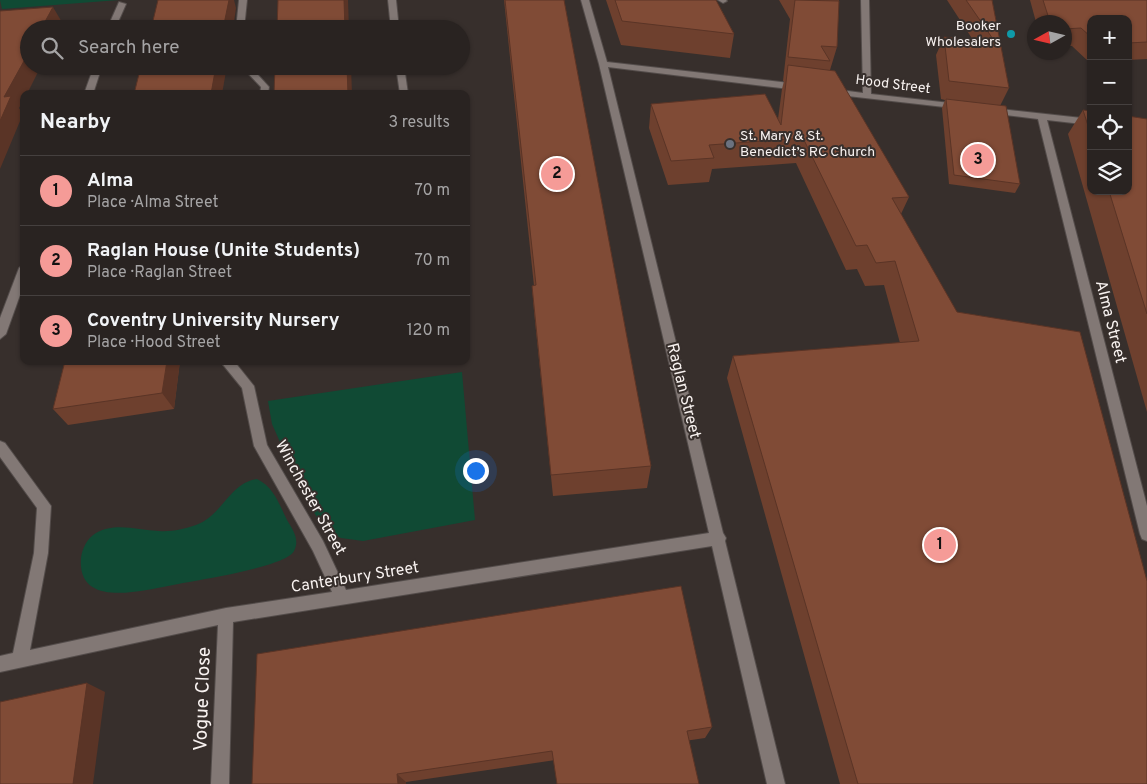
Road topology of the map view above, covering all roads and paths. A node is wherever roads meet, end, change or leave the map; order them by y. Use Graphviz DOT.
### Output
graph roads {
  1 [pos="243,0"];
  2 [pos="392,0"];
  3 [pos="585,0"];
  4 [pos="865,0"];
  5 [pos="122,4"];
  6 [pos="116,20"];
  7 [pos="241,20"];
  8 [pos="394,20"];
  9 [pos="603,64"];
  10 [pos="95,75"];
  11 [pos="254,75"];
  12 [pos="401,75"];
  13 [pos="808,89"];
  14 [pos="89,90"];
  15 [pos="265,90"];
  16 [pos="403,90"];
  17 [pos="828,91"];
  18 [pos="867,96"];
  19 [pos="1042,117"];
  20 [pos="1087,122"];
  21 [pos="20,279"];
  22 [pos="0,334"];
  23 [pos="230,365"];
  24 [pos="0,447"];
  25 [pos="1147,534"];
  26 [pos="719,538"];
  27 [pos="342,598"];
  28 [pos="226,616"];
  29 [pos="20,660"];
  30 [pos="0,664"];
  31 [pos="220,784"];
  32 [pos="776,784"];
  1 -- 7 [label="street"];
  2 -- 8 [label="street"];
  3 -- 9 [label="street, Raglan Street"];
  4 -- 18 [label="street"];
  5 -- 6 [label="street"];
  9 -- 13 [label="street"];
  9 -- 26 [label="street, Raglan Street"];
  10 -- 14 [label="street"];
  11 -- 15 [label="street"];
  12 -- 16 [label="street"];
  17 -- 18 [label="street, Hood Street"];
  18 -- 19 [label="street, Hood Street"];
  19 -- 20 [label="street, Hood Street"];
  19 -- 25 [label="street, Alma Street"];
  21 -- 22 [label="street"];
  23 -- 27 [label="street, Winchester Street"];
  24 -- 29 [label="street"];
  26 -- 27 [label="street, Canterbury Street"];
  26 -- 32 [label="street, Raglan Street"];
  27 -- 28 [label="street, Canterbury Street"];
  28 -- 29 [label="street, Canterbury Street"];
  28 -- 31 [label="street, Vogue Close"];
  29 -- 30 [label="street, Canterbury Street"];
}
